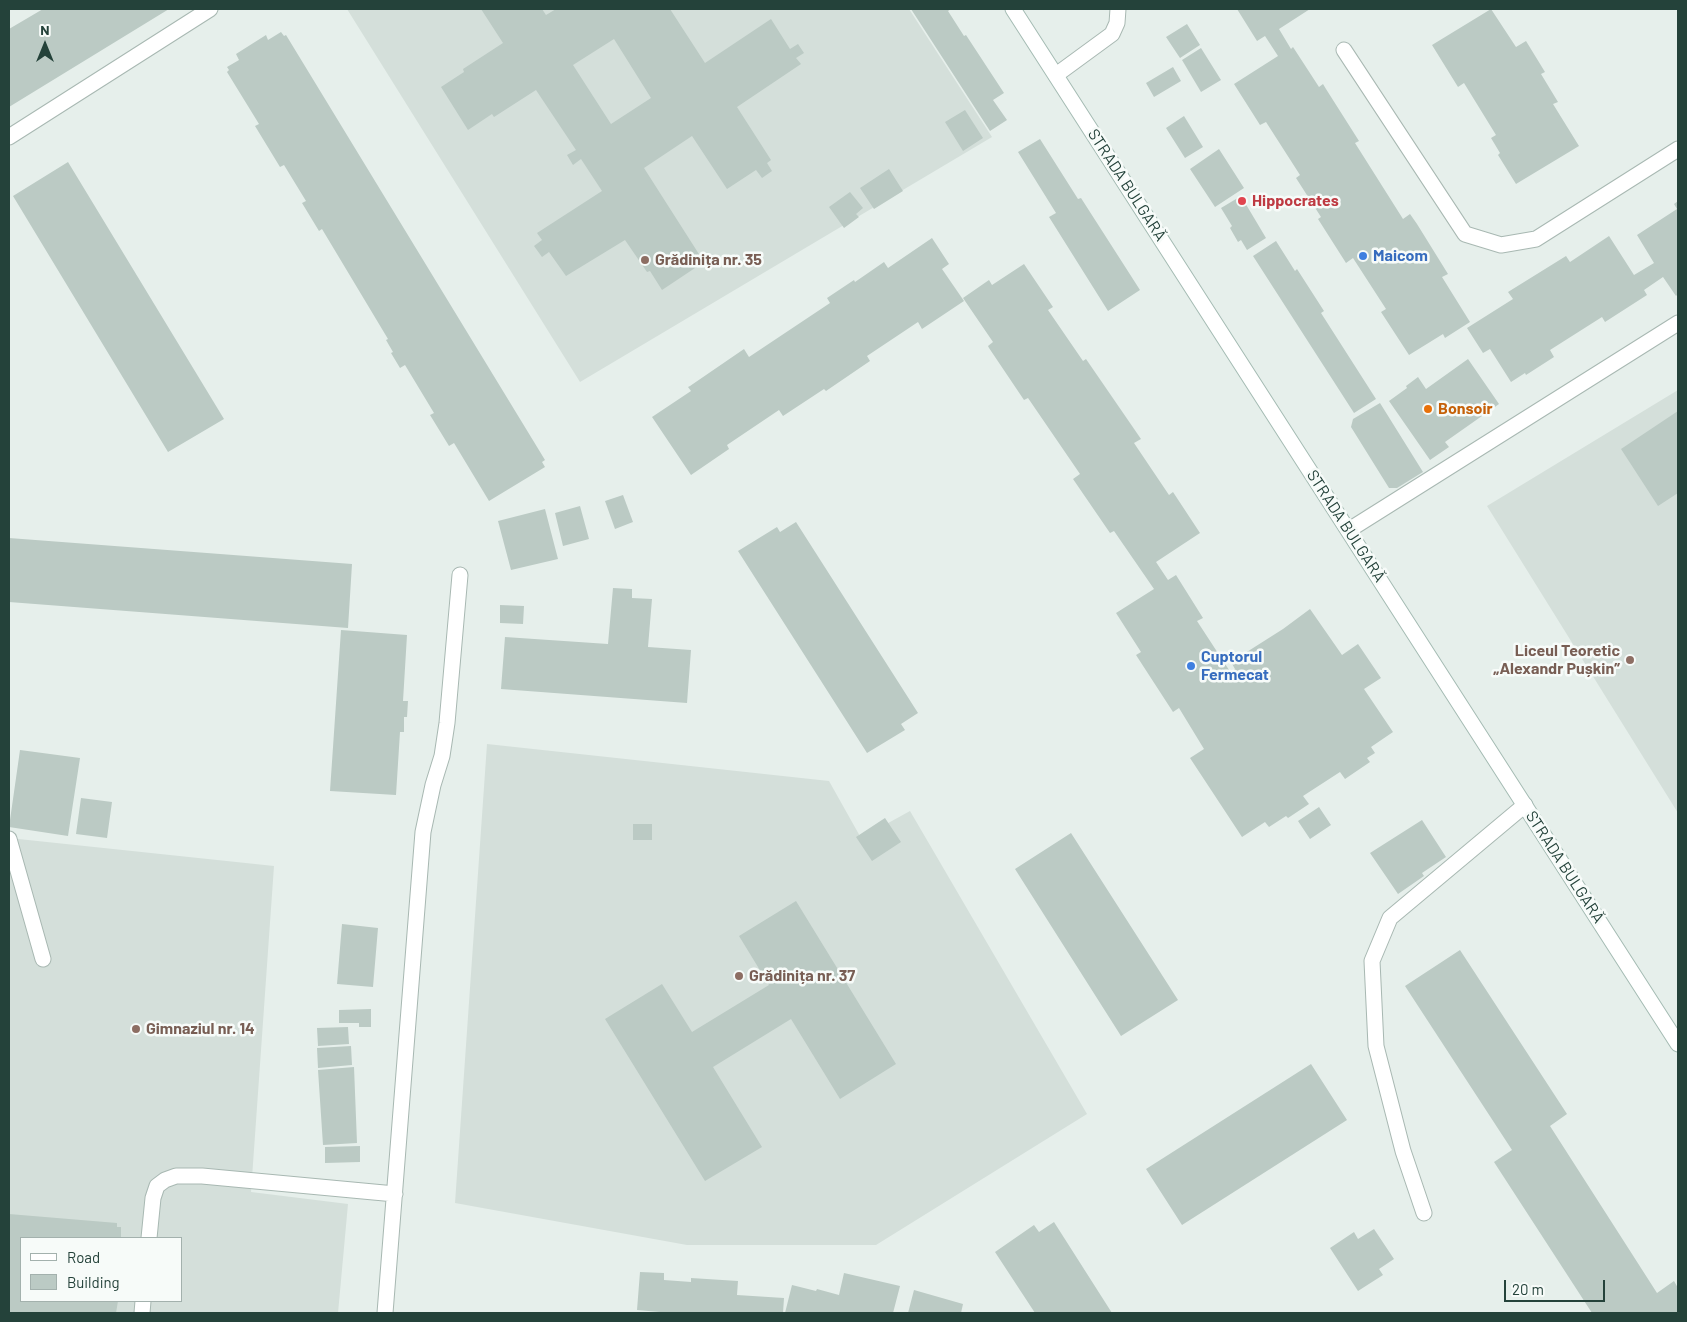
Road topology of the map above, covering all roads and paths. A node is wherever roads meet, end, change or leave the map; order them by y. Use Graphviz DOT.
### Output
graph roads {
  1 [pos="210,9"];
  2 [pos="1013,9"];
  3 [pos="1118,9"];
  4 [pos="1344,50"];
  5 [pos="1056,76"];
  6 [pos="9,137"];
  7 [pos="1678,148"];
  8 [pos="1678,323"];
  9 [pos="1349,530"];
  10 [pos="460,575"];
  11 [pos="1525,805"];
  12 [pos="9,839"];
  13 [pos="43,959"];
  14 [pos="1678,1044"];
  15 [pos="395,1194"];
  16 [pos="1424,1213"];
  17 [pos="149,1237"];
  18 [pos="385,1313"];
  1 -- 6 [label="street"];
  2 -- 5 [label="street, STRADA BULGARĂ"];
  3 -- 5 [label="street"];
  4 -- 7 [label="street"];
  5 -- 9 [label="street, STRADA BULGARĂ"];
  8 -- 9 [label="street"];
  9 -- 11 [label="street, STRADA BULGARĂ"];
  10 -- 15 [label="street"];
  11 -- 14 [label="street, STRADA BULGARĂ"];
  11 -- 16 [label="street"];
  12 -- 13 [label="street"];
  15 -- 17 [label="street"];
  15 -- 18 [label="street"];
}
